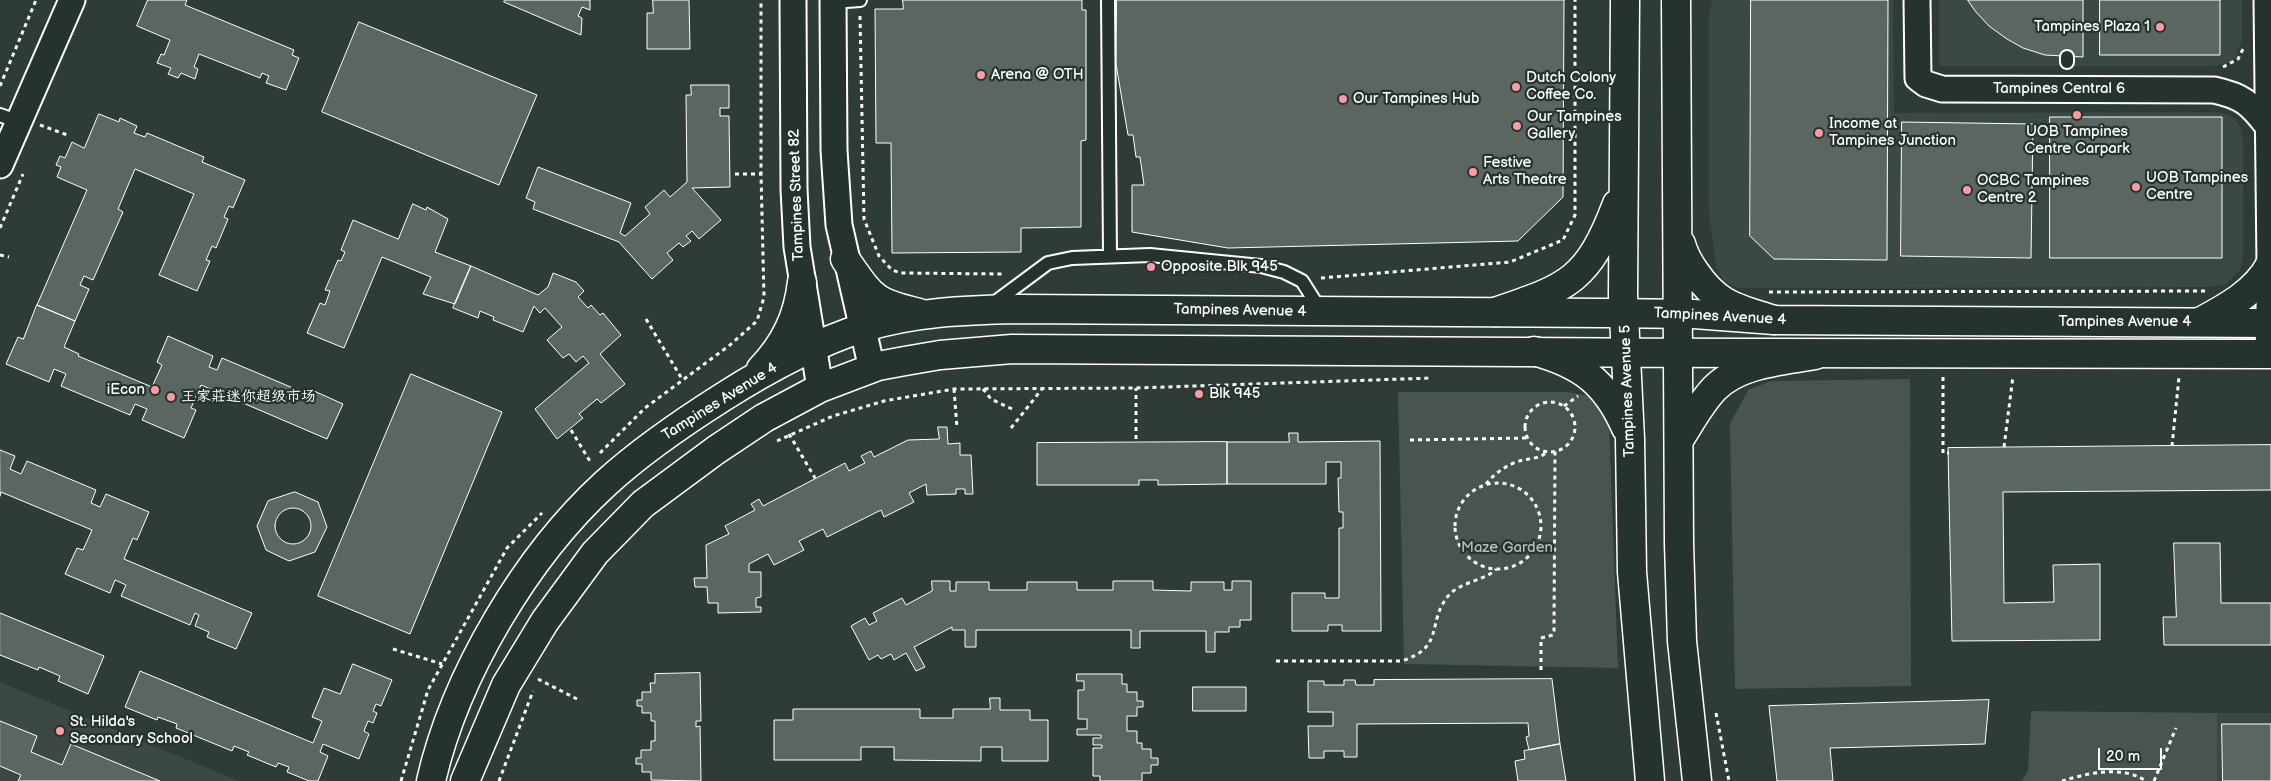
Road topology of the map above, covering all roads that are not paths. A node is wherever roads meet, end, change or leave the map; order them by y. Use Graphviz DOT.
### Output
graph roads {
  1 [pos="72,0"];
  2 [pos="793,0"];
  3 [pos="860,0"];
  4 [pos="1108,0"];
  5 [pos="1625,0"];
  6 [pos="1676,0"];
  7 [pos="1917,0"];
  8 [pos="2268,0"];
  9 [pos="833,1"];
  10 [pos="13,118"];
  11 [pos="2268,125"];
  12 [pos="0,165"];
  13 [pos="1624,186"];
  14 [pos="1677,226"];
  15 [pos="1110,255"];
  16 [pos="845,259"];
  17 [pos="2270,265"];
  18 [pos="802,282"];
  19 [pos="984,310"];
  20 [pos="1495,312"];
  21 [pos="1322,313"];
  22 [pos="926,314"];
  23 [pos="1625,314"];
  24 [pos="1678,314"];
  25 [pos="1774,320"];
  26 [pos="2199,323"];
  27 [pos="2270,323"];
  28 [pos="862,328"];
  29 [pos="812,348"];
  30 [pos="1534,351"];
  31 [pos="1626,352"];
  32 [pos="1679,352"];
  33 [pos="2269,354"];
  34 [pos="1815,355"];
  35 [pos="872,369"];
  36 [pos="754,378"];
  37 [pos="820,388"];
  38 [pos="1630,439"];
  39 [pos="1679,440"];
  40 [pos="431,781"];
  41 [pos="466,781"];
  42 [pos="1650,781"];
  43 [pos="1697,781"];
  1 -- 10 [label="street"];
  2 -- 18 [label="street, Tampines Street 82"];
  3 -- 9 [label="lane"];
  4 -- 15 [label="lane"];
  5 -- 13 [label="main road, Tampines Avenue 5"];
  6 -- 14 [label="main road"];
  7 -- 11 [label="street, Tampines Central 6"];
  8 -- 11 [label="street"];
  9 -- 16 [label="street"];
  10 -- 12 [label="street"];
  11 -- 17 [label="street"];
  13 -- 20 [label="main road"];
  13 -- 23 [label="main road, Tampines Avenue 5"];
  14 -- 24 [label="main road"];
  14 -- 25 [label="main road"];
  15 -- 19 [label="lane"];
  15 -- 21 [label="lane"];
  16 -- 22 [label="main road"];
  16 -- 28 [label="street"];
  17 -- 26 [label="main road"];
  17 -- 27 [label="street"];
  18 -- 29 [label="street, Tampines Street 82"];
  18 -- 36 [label="main road"];
  19 -- 21 [label="main road, Tampines Avenue 4"];
  19 -- 22 [label="main road, Tampines Avenue 4"];
  20 -- 21 [label="main road, Tampines Avenue 4"];
  20 -- 23 [label="main road, Tampines Avenue 4"];
  22 -- 28 [label="main road, Tampines Avenue 4"];
  23 -- 24 [label="main road, Tampines Avenue 4"];
  23 -- 31 [label="main road, Tampines Avenue 5"];
  24 -- 25 [label="main road, Tampines Avenue 4"];
  24 -- 32 [label="main road"];
  25 -- 26 [label="main road, Tampines Avenue 4"];
  26 -- 27 [label="main road, Tampines Avenue 4"];
  27 -- 33 [label="street"];
  28 -- 29 [label="main road, Tampines Avenue 4"];
  28 -- 35 [label="street"];
  29 -- 36 [label="main road, Tampines Avenue 4"];
  29 -- 37 [label="street, Tampines Street 82"];
  30 -- 31 [label="main road"];
  30 -- 35 [label="main road"];
  30 -- 38 [label="main road"];
  31 -- 32 [label="main road"];
  31 -- 38 [label="main road, Tampines Avenue 5"];
  32 -- 34 [label="main road"];
  32 -- 39 [label="main road"];
  33 -- 34 [label="main road"];
  34 -- 39 [label="main road"];
  35 -- 37 [label="main road"];
  36 -- 40 [label="main road, Tampines Avenue 4"];
  37 -- 41 [label="main road"];
  38 -- 42 [label="main road, Tampines Avenue 5"];
  39 -- 43 [label="main road"];
}
